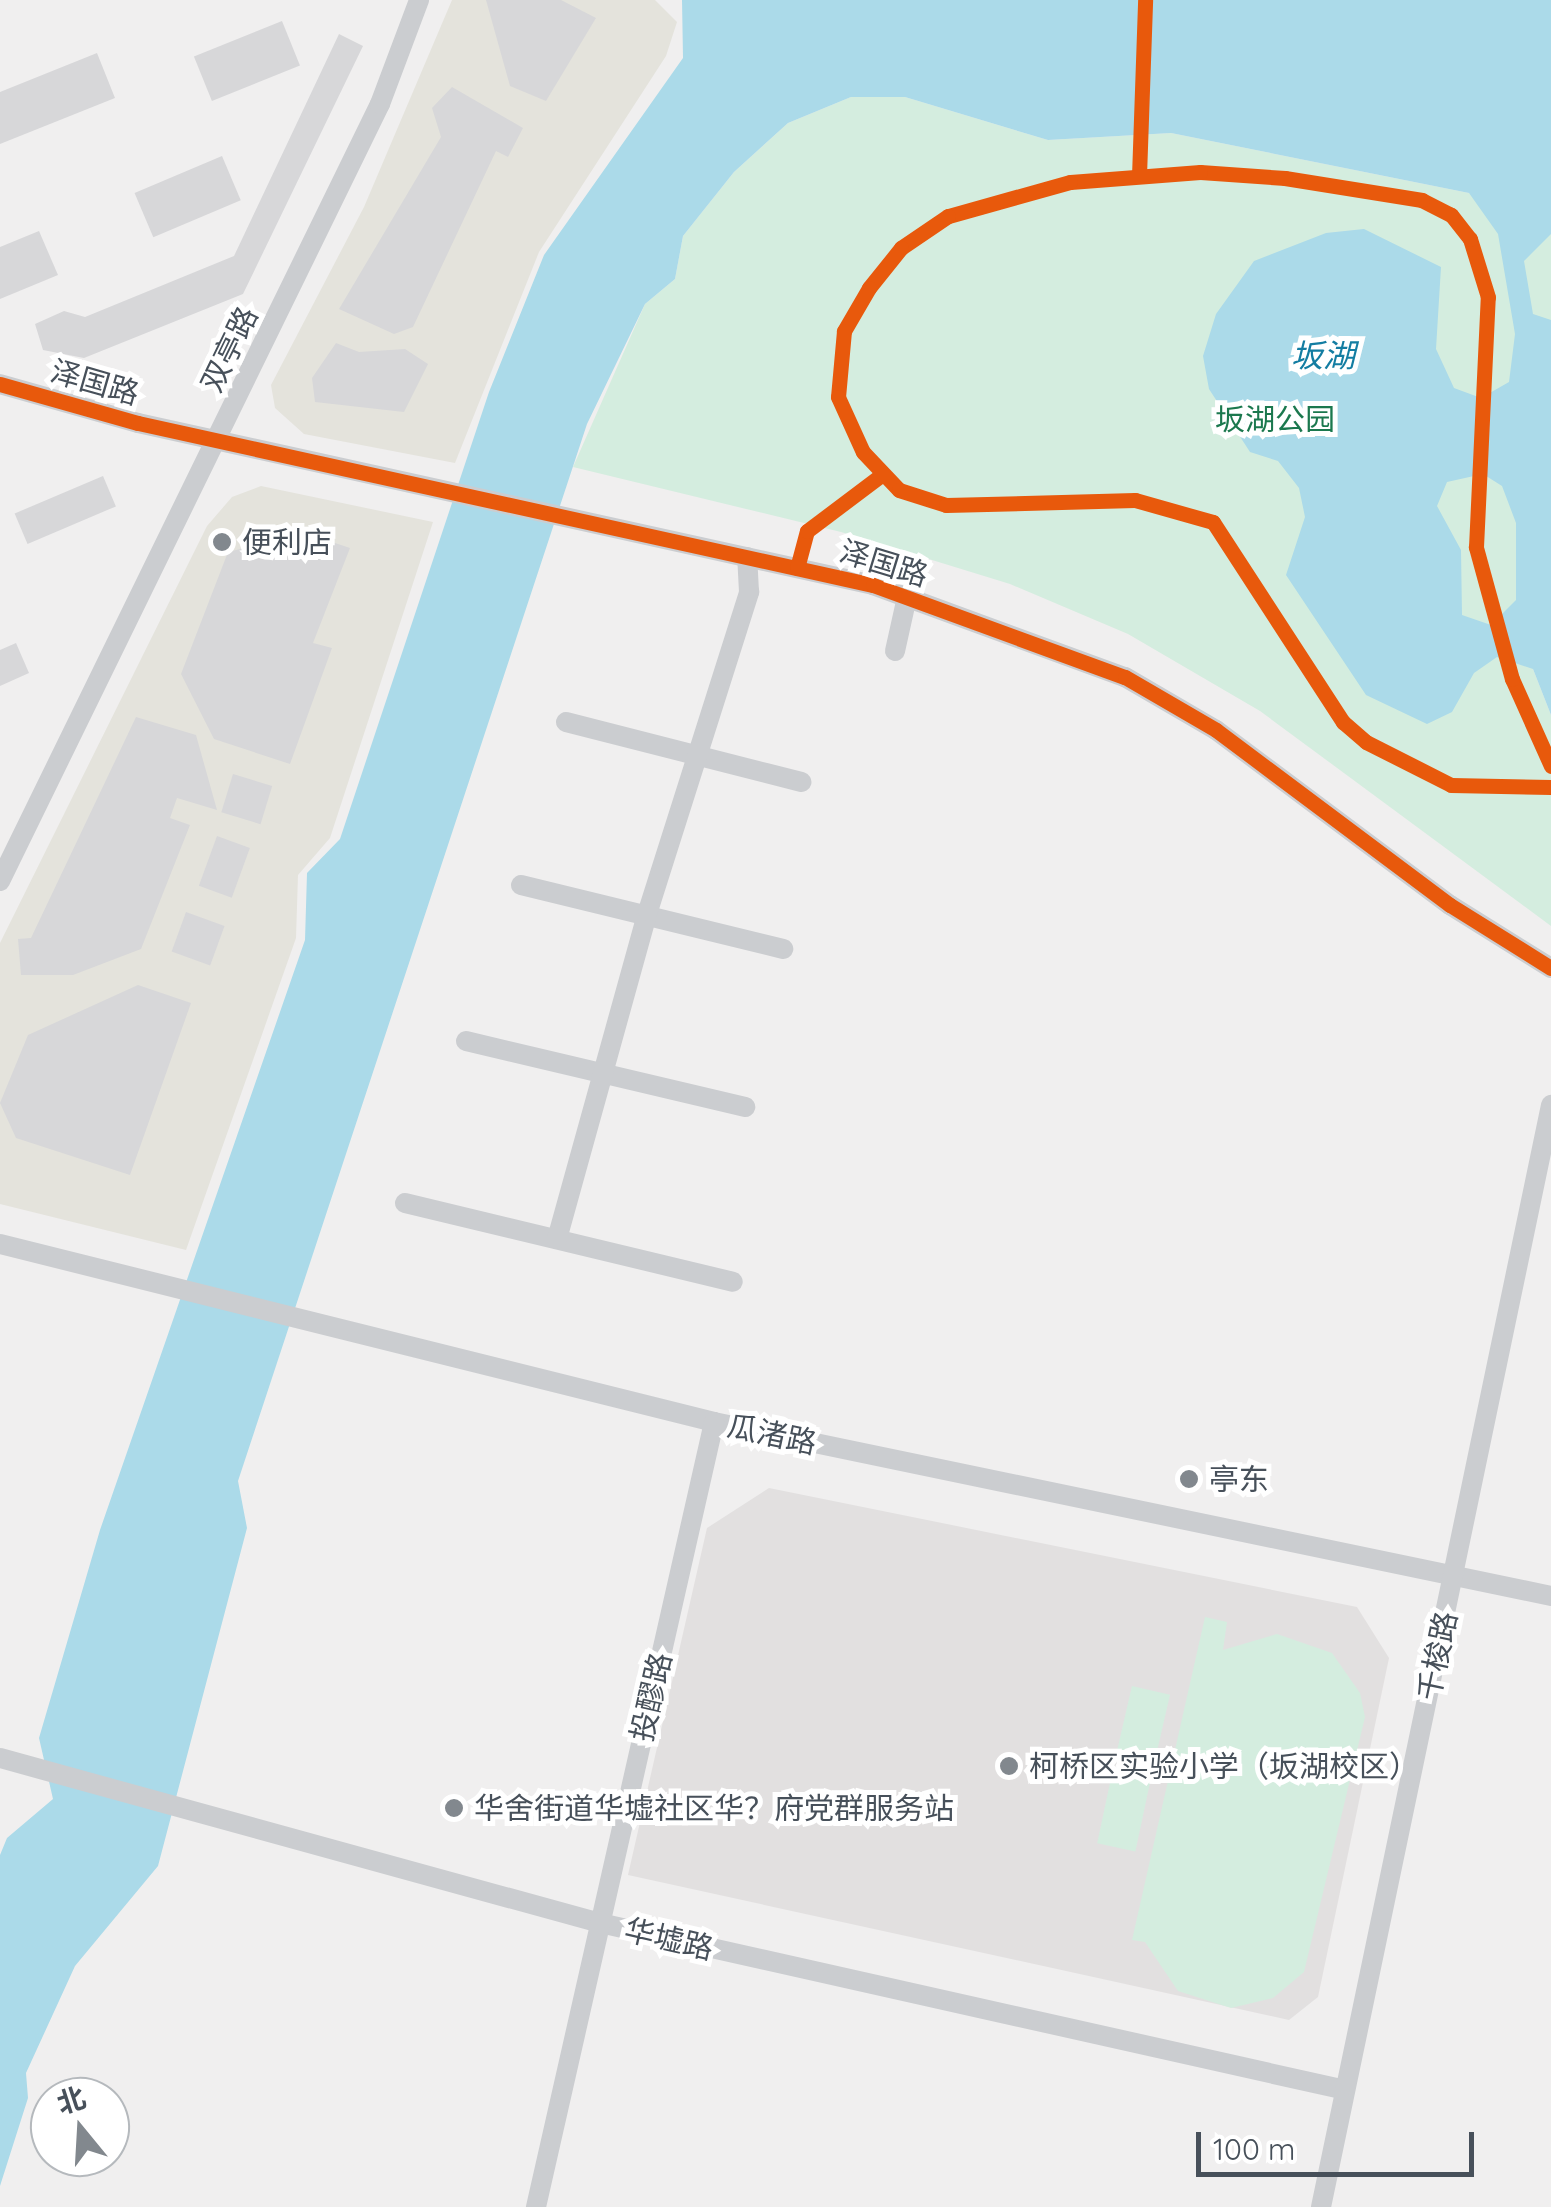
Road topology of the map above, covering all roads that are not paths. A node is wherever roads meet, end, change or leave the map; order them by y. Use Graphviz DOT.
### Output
graph roads {
  1 [pos="419,0"];
  2 [pos="0,384"];
  3 [pos="214,440"];
  4 [pos="747,557"];
  5 [pos="907,597"];
  6 [pos="895,651"];
  7 [pos="566,722"];
  8 [pos="697,757"];
  9 [pos="802,782"];
  10 [pos="0,881"];
  11 [pos="521,885"];
  12 [pos="648,911"];
  13 [pos="783,949"];
  14 [pos="1551,968"];
  15 [pos="466,1041"];
  16 [pos="603,1074"];
  17 [pos="1551,1106"];
  18 [pos="745,1107"];
  19 [pos="405,1203"];
  20 [pos="558,1239"];
  21 [pos="0,1244"];
  22 [pos="732,1282"];
  23 [pos="714,1422"];
  24 [pos="1454,1576"];
  25 [pos="1551,1596"];
  26 [pos="0,1758"];
  27 [pos="600,1924"];
  28 [pos="1345,2090"];
  29 [pos="536,2207"];
  30 [pos="1320,2207"];
  1 -- 3 [label="street, 双亭路"];
  2 -- 3 [label="street, 泽国路"];
  3 -- 4 [label="street, 泽国路"];
  3 -- 10 [label="street, 双亭路"];
  4 -- 5 [label="street, 泽国路"];
  4 -- 8 [label="street"];
  5 -- 6 [label="street"];
  5 -- 14 [label="street, 泽国路"];
  7 -- 8 [label="street"];
  8 -- 9 [label="street"];
  8 -- 12 [label="street"];
  11 -- 12 [label="street"];
  12 -- 13 [label="street"];
  12 -- 16 [label="street"];
  15 -- 16 [label="street"];
  16 -- 18 [label="street"];
  16 -- 20 [label="street"];
  17 -- 24 [label="street, 千梭路"];
  19 -- 20 [label="street"];
  20 -- 22 [label="street"];
  21 -- 23 [label="street, 瓜渚路"];
  23 -- 24 [label="street, 瓜渚路"];
  23 -- 27 [label="street, 投醪路"];
  24 -- 25 [label="street, 瓜渚路"];
  24 -- 28 [label="street, 千梭路"];
  26 -- 27 [label="street, 华墟路"];
  27 -- 28 [label="street, 华墟路"];
  27 -- 29 [label="street, 投醪路"];
  28 -- 30 [label="street, 千梭路"];
}
